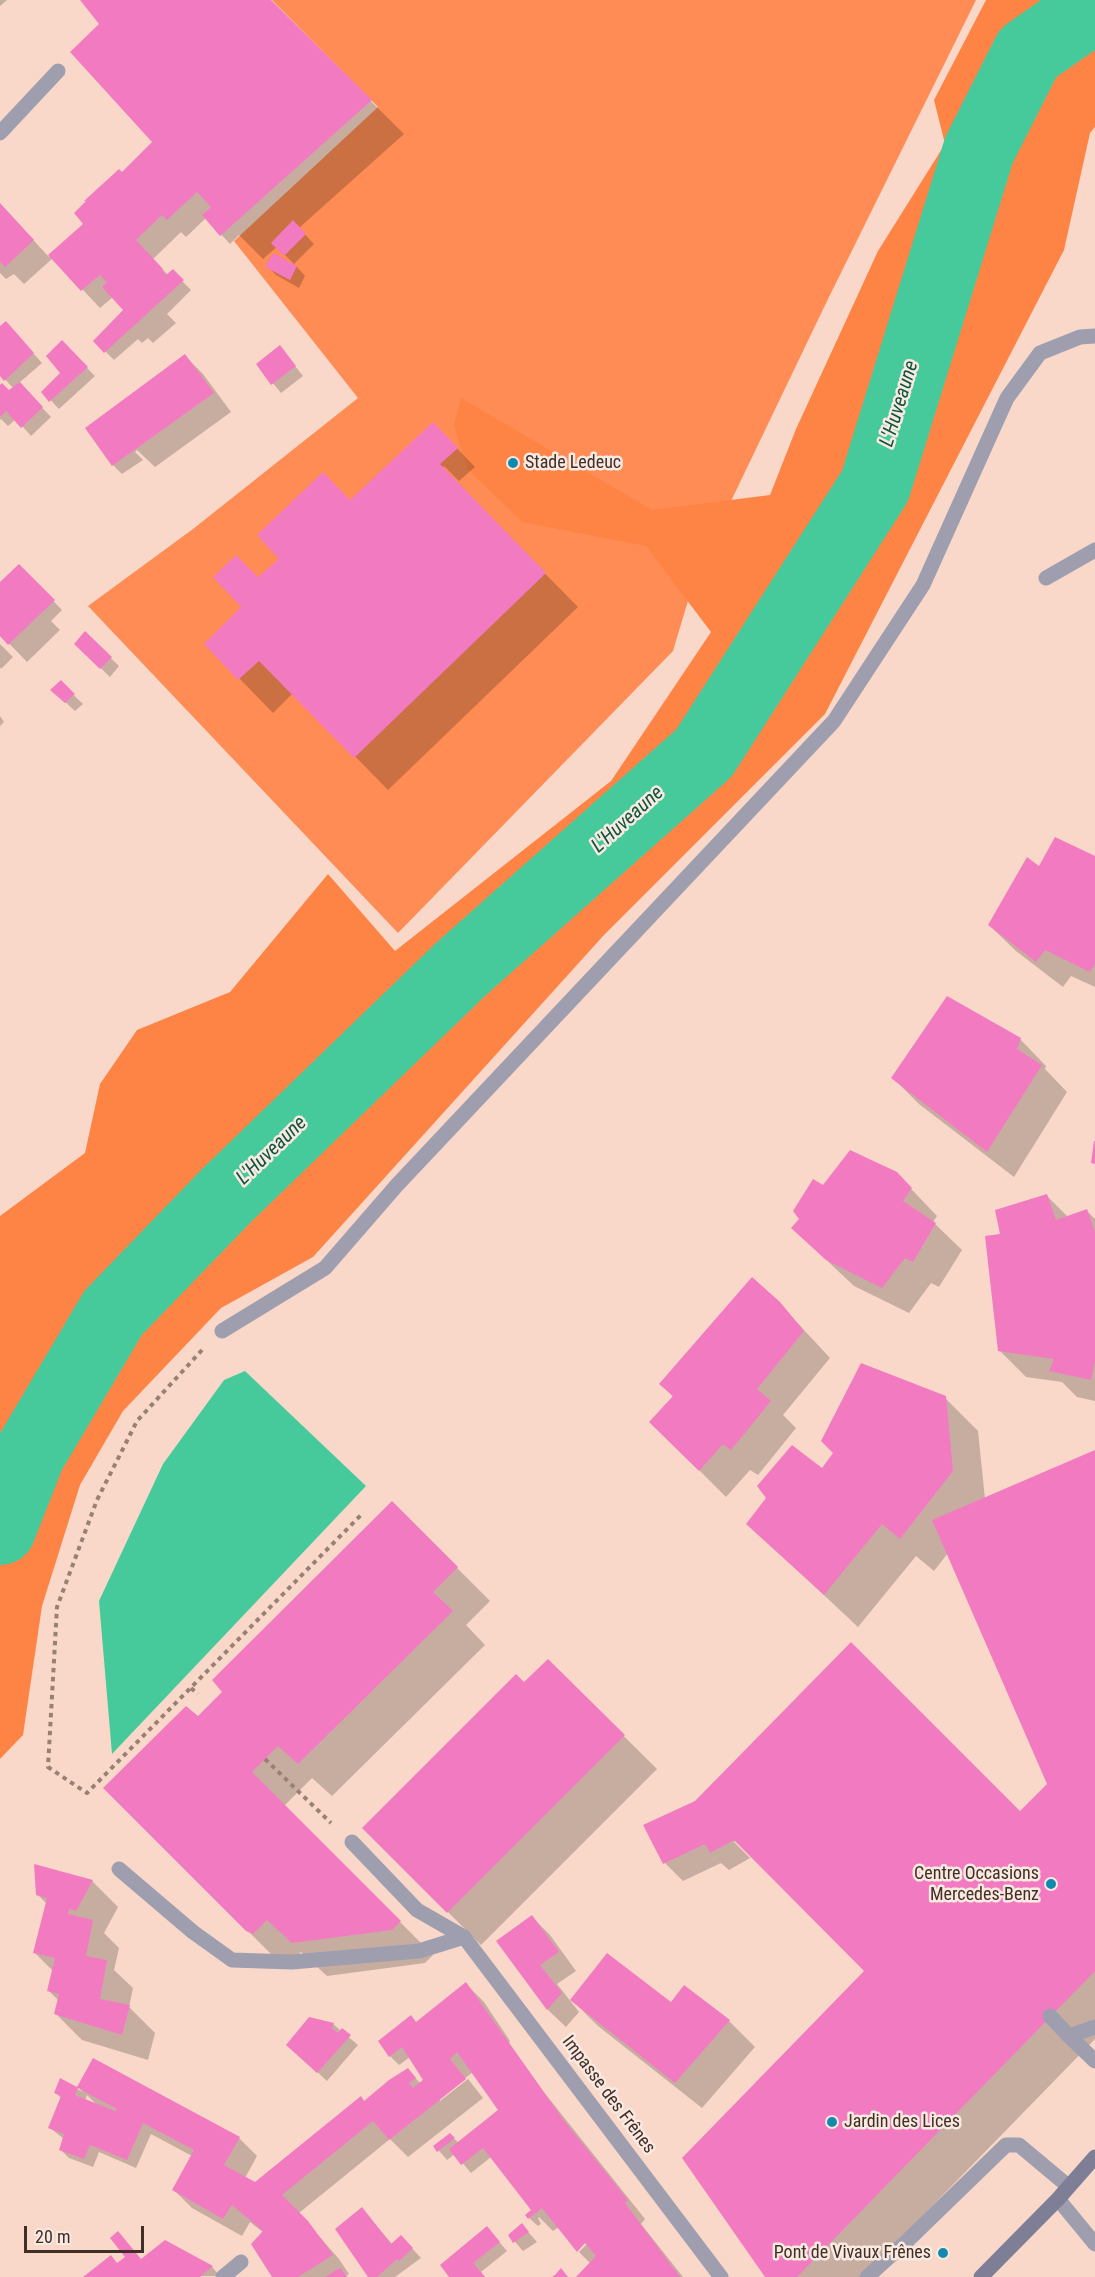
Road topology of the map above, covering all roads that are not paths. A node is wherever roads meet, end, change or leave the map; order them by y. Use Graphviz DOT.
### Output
graph roads {
  1 [pos="58,71"];
  2 [pos="0,133"];
  3 [pos="1095,336"];
  4 [pos="1095,550"];
  5 [pos="1046,578"];
  6 [pos="222,1331"];
  7 [pos="352,1842"];
  8 [pos="119,1869"];
  9 [pos="464,1937"];
  10 [pos="1050,2016"];
  11 [pos="1095,2027"];
  12 [pos="1069,2036"];
  13 [pos="1095,2061"];
  14 [pos="1095,2157"];
  15 [pos="1068,2186"];
  16 [pos="1058,2199"];
  17 [pos="1095,2244"];
  18 [pos="241,2262"];
  19 [pos="223,2277"];
  20 [pos="721,2277"];
  21 [pos="867,2277"];
  22 [pos="981,2277"];
  1 -- 2 [label="street"];
  3 -- 6 [label="street"];
  4 -- 5 [label="street"];
  7 -- 9 [label="street"];
  8 -- 9 [label="street"];
  9 -- 20 [label="street, Impasse des Frênes"];
  10 -- 12 [label="street"];
  11 -- 12 [label="street"];
  12 -- 13 [label="street"];
  14 -- 15 [label="street"];
  15 -- 16 [label="street"];
  15 -- 21 [label="street"];
  16 -- 17 [label="street"];
  16 -- 22 [label="street"];
  18 -- 19 [label="street"];
}
